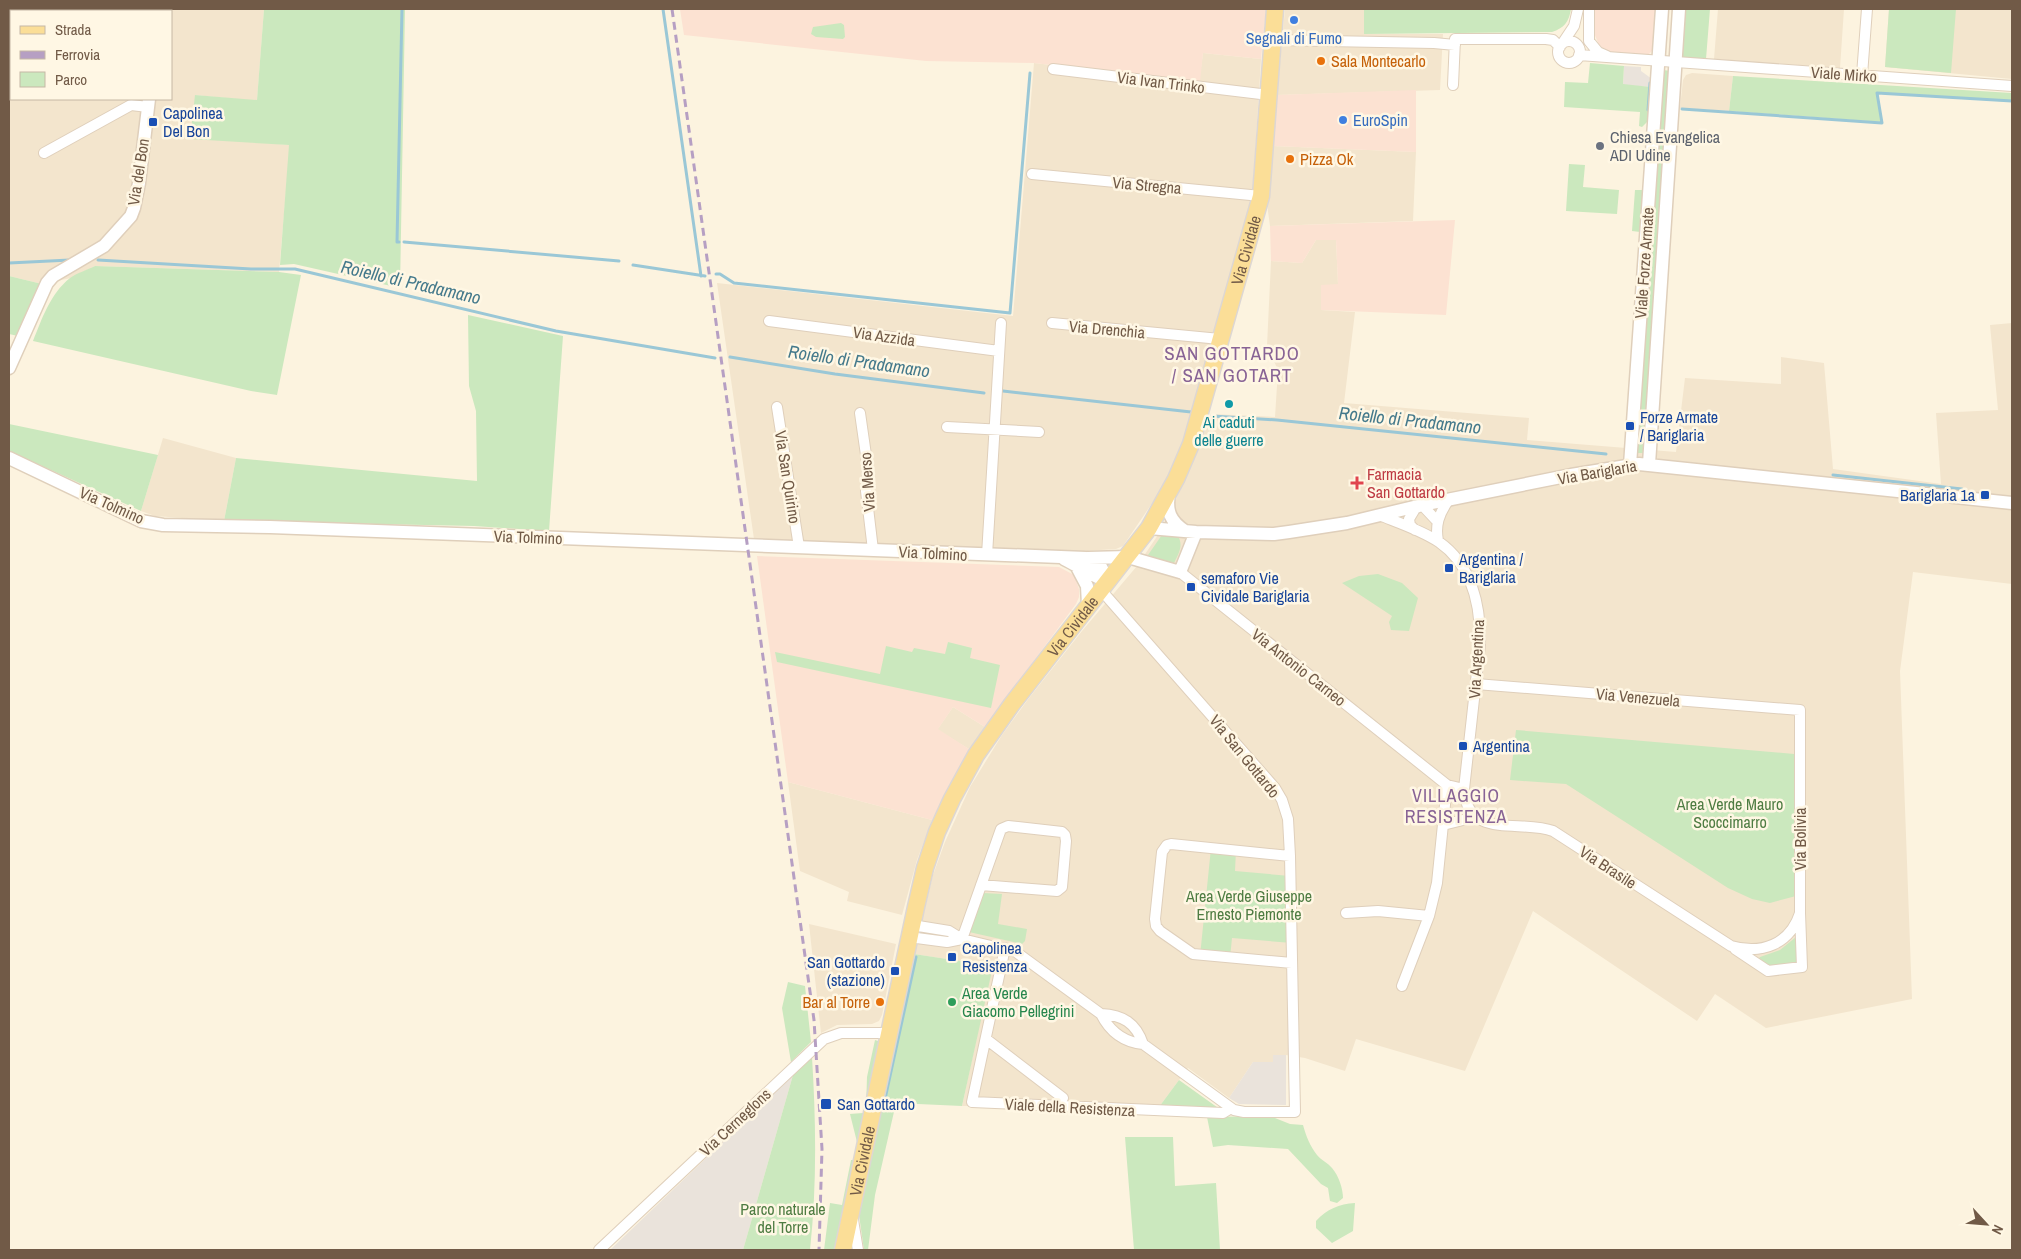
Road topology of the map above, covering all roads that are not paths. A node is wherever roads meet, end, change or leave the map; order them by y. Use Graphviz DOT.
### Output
graph roads {
  1 [pos="1275,9"];
  2 [pos="1578,9"];
  3 [pos="1589,9"];
  4 [pos="1662,9"];
  5 [pos="1679,9"];
  6 [pos="1866,9"];
  7 [pos="1273,40"];
  8 [pos="1455,45"];
  9 [pos="1561,46"];
  10 [pos="1579,55"];
  11 [pos="1613,58"];
  12 [pos="1658,62"];
  13 [pos="1676,63"];
  14 [pos="1053,69"];
  15 [pos="1862,76"];
  16 [pos="1453,85"];
  17 [pos="2012,86"];
  18 [pos="1269,95"];
  19 [pos="148,103"];
  20 [pos="44,153"];
  21 [pos="1032,174"];
  22 [pos="1261,196"];
  23 [pos="769,321"];
  24 [pos="1001,323"];
  25 [pos="1052,324"];
  26 [pos="1220,339"];
  27 [pos="999,352"];
  28 [pos="9,368"];
  29 [pos="777,407"];
  30 [pos="860,413"];
  31 [pos="947,427"];
  32 [pos="994,429"];
  33 [pos="1039,432"];
  34 [pos="9,458"];
  35 [pos="1649,464"];
  36 [pos="1630,465"];
  37 [pos="1169,493"];
  38 [pos="1448,500"];
  39 [pos="2012,503"];
  40 [pos="1422,505"];
  41 [pos="1379,515"];
  42 [pos="1437,521"];
  43 [pos="1149,528"];
  44 [pos="1415,530"];
  45 [pos="1191,531"];
  46 [pos="1438,541"];
  47 [pos="799,547"];
  48 [pos="873,550"];
  49 [pos="987,556"];
  50 [pos="1128,557"];
  51 [pos="1081,561"];
  52 [pos="1180,572"];
  53 [pos="1104,586"];
  54 [pos="1088,605"];
  55 [pos="1476,684"];
  56 [pos="1800,710"];
  57 [pos="1447,785"];
  58 [pos="1464,789"];
  59 [pos="1475,816"];
  60 [pos="1443,826"];
  61 [pos="1290,856"];
  62 [pos="981,885"];
  63 [pos="1346,913"];
  64 [pos="1800,913"];
  65 [pos="1429,916"];
  66 [pos="910,931"];
  67 [pos="962,939"];
  68 [pos="1731,946"];
  69 [pos="1005,948"];
  70 [pos="1292,963"];
  71 [pos="1802,968"];
  72 [pos="1402,986"];
  73 [pos="1101,1014"];
  74 [pos="888,1033"];
  75 [pos="986,1039"];
  76 [pos="1143,1044"];
  77 [pos="1064,1098"];
  78 [pos="1231,1108"];
  79 [pos="1295,1112"];
  80 [pos="851,1207"];
  81 [pos="599,1250"];
  82 [pos="843,1250"];
  83 [pos="858,1250"];
  1 -- 7 [label="main road, Via Cividale"];
  2 -- 9 [label="street"];
  3 -- 11 [label="street"];
  4 -- 12 [label="street, Viale Forze Armate"];
  5 -- 13 [label="street, Viale Forze Armate"];
  6 -- 15 [label="street"];
  7 -- 8 [label="street"];
  7 -- 18 [label="main road, Via Cividale"];
  8 -- 9 [label="street"];
  8 -- 16 [label="street"];
  9 -- 10 [label="street"];
  9 -- 10 [label="street"];
  10 -- 11 [label="street"];
  11 -- 12 [label="street"];
  12 -- 13 [label="street"];
  12 -- 36 [label="street, Viale Forze Armate"];
  13 -- 15 [label="street, Viale Mirko"];
  13 -- 35 [label="street, Viale Forze Armate"];
  14 -- 18 [label="street, Via Ivan Trinko"];
  15 -- 17 [label="street, Viale Mirko"];
  18 -- 22 [label="main road, Via Cividale"];
  19 -- 20 [label="street, Via del Bon"];
  19 -- 28 [label="street, Via del Bon"];
  21 -- 22 [label="street, Via Stregna"];
  22 -- 26 [label="main road, Via Cividale"];
  23 -- 27 [label="street, Via Azzida"];
  24 -- 27 [label="street"];
  25 -- 26 [label="street, Via Drenchia"];
  26 -- 37 [label="main road, Via Cividale"];
  27 -- 32 [label="street"];
  29 -- 47 [label="street, Via San Quirino"];
  30 -- 48 [label="street, Via Merso"];
  31 -- 32 [label="street"];
  32 -- 33 [label="street"];
  32 -- 49 [label="street"];
  34 -- 47 [label="street, Via Tolmino"];
  35 -- 36 [label="street, Via Bariglaria"];
  35 -- 39 [label="street, Via Bariglaria"];
  36 -- 38 [label="street, Via Bariglaria"];
  37 -- 43 [label="main road, Via Cividale"];
  37 -- 45 [label="street"];
  38 -- 40 [label="street, Via Bariglaria"];
  38 -- 42 [label="street"];
  40 -- 41 [label="street, Via Bariglaria"];
  40 -- 42 [label="street"];
  40 -- 44 [label="street"];
  41 -- 44 [label="street, Via Argentina"];
  41 -- 45 [label="street, Via Bariglaria"];
  42 -- 46 [label="street"];
  43 -- 45 [label="street, Via Bariglaria"];
  43 -- 50 [label="main road, Via Cividale"];
  44 -- 46 [label="street, Via Argentina"];
  45 -- 52 [label="street"];
  46 -- 55 [label="street, Via Argentina"];
  47 -- 48 [label="street, Via Tolmino"];
  48 -- 49 [label="street, Via Tolmino"];
  49 -- 51 [label="street, Via Tolmino"];
  50 -- 51 [label="street, Via Tolmino"];
  50 -- 52 [label="street, Via Antonio Carneo"];
  50 -- 53 [label="main road, Via Cividale"];
  51 -- 53 [label="street, Via Tolmino"];
  51 -- 54 [label="street"];
  52 -- 57 [label="street, Via Antonio Carneo"];
  53 -- 54 [label="main road, Via Cividale"];
  53 -- 61 [label="street, Via San Gottardo"];
  54 -- 66 [label="main road, Via Cividale"];
  55 -- 56 [label="street, Via Venezuela"];
  55 -- 58 [label="street, Via Argentina"];
  56 -- 64 [label="street, Via Bolivia"];
  57 -- 58 [label="street, Via Antonio Carneo"];
  57 -- 60 [label="street"];
  58 -- 59 [label="street"];
  59 -- 60 [label="street"];
  59 -- 68 [label="street, Via Brasile"];
  60 -- 65 [label="street"];
  61 -- 70 [label="street, Via San Gottardo"];
  61 -- 70 [label="street"];
  62 -- 62 [label="street"];
  62 -- 67 [label="street"];
  63 -- 65 [label="street"];
  64 -- 68 [label="street, Via Brasile"];
  64 -- 71 [label="street, Via Bolivia"];
  65 -- 72 [label="street"];
  66 -- 67 [label="street, Viale della Resistenza"];
  66 -- 74 [label="main road, Via Cividale"];
  67 -- 69 [label="street, Viale della Resistenza"];
  68 -- 71 [label="street, Via Brasile"];
  69 -- 73 [label="street, Viale della Resistenza"];
  69 -- 75 [label="street, Viale della Resistenza"];
  70 -- 79 [label="street, Via San Gottardo"];
  73 -- 76 [label="street, Viale della Resistenza"];
  73 -- 76 [label="street, Viale della Resistenza"];
  74 -- 80 [label="main road, Via Cividale"];
  74 -- 81 [label="street, Via Cerneglons"];
  75 -- 77 [label="street, Viale della Resistenza"];
  75 -- 78 [label="street, Viale della Resistenza"];
  76 -- 78 [label="street, Viale della Resistenza"];
  78 -- 79 [label="street, Viale della Resistenza"];
  80 -- 82 [label="main road, Via Cividale"];
  80 -- 83 [label="street, Via Cividale"];
}
